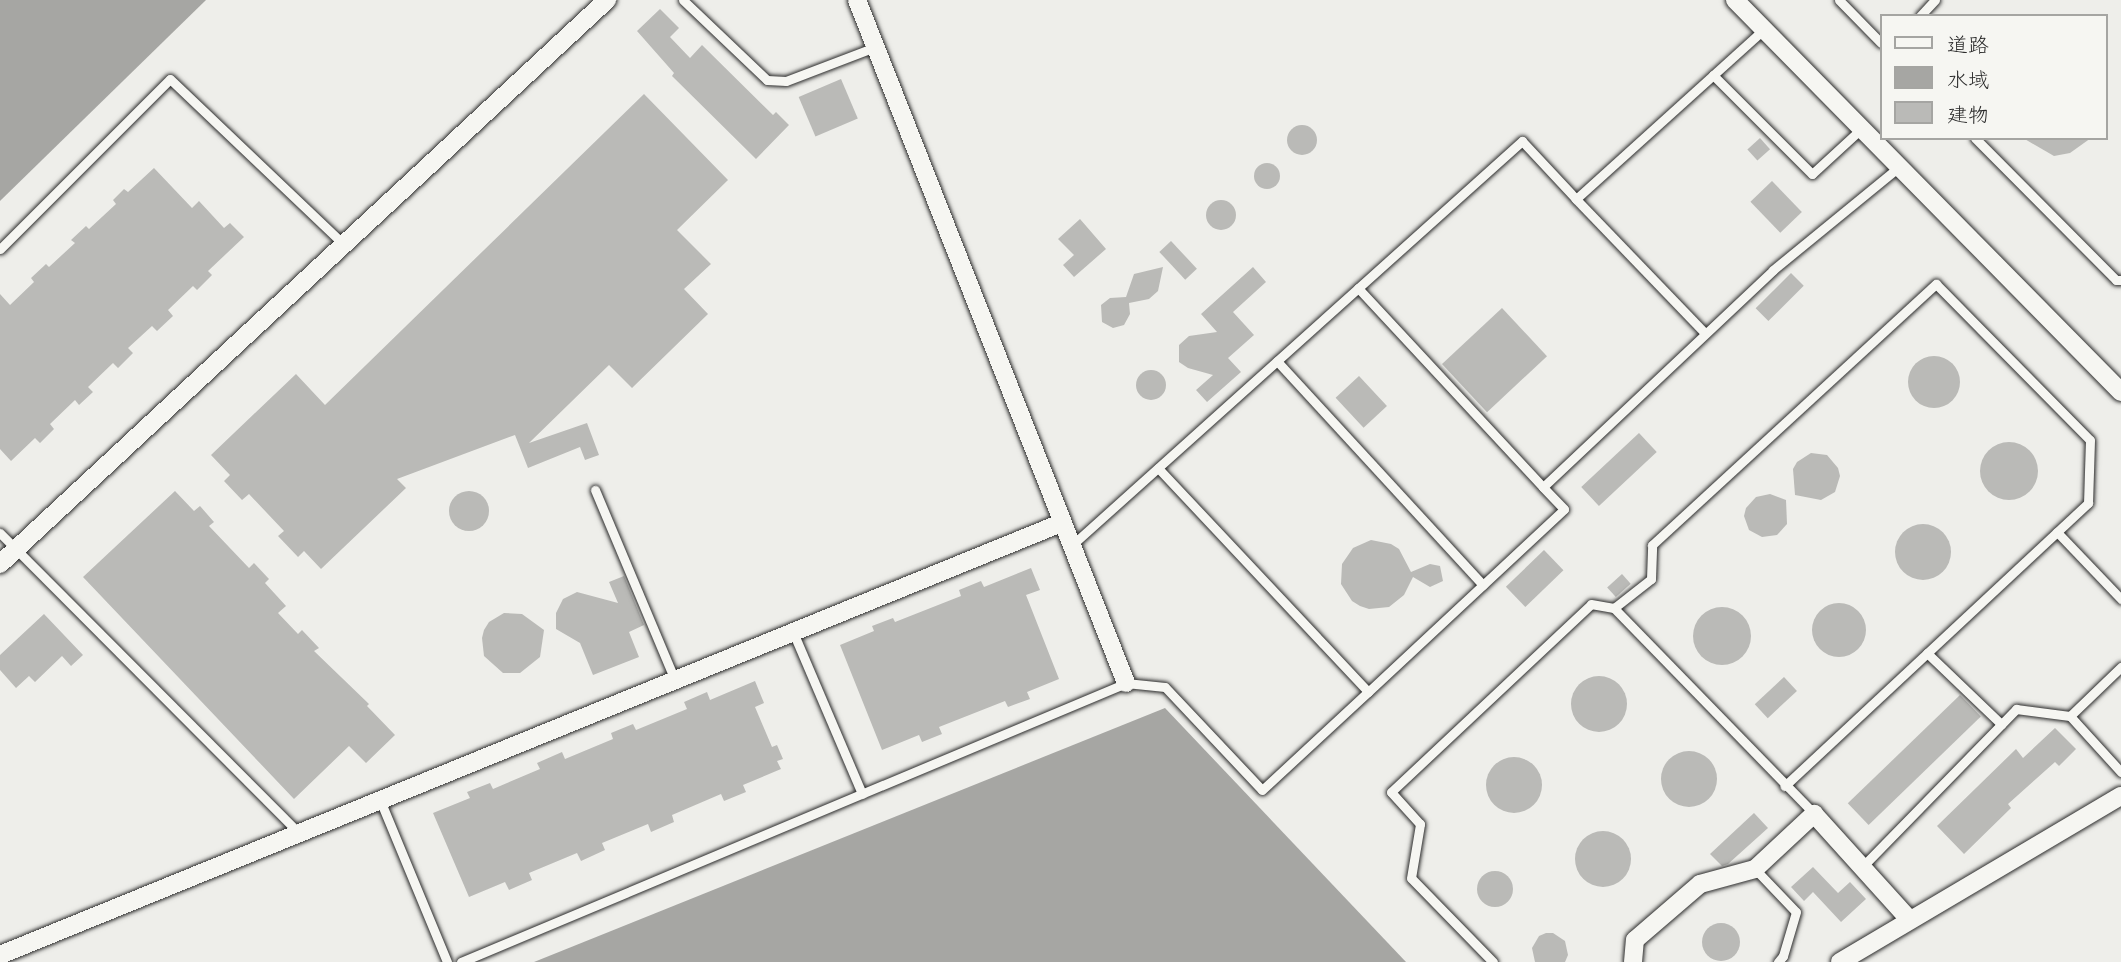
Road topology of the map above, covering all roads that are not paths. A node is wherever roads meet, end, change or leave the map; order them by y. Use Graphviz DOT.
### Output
graph roads {
  1 [pos="607,0"];
  2 [pos="683,0"];
  3 [pos="857,0"];
  4 [pos="1735,0"];
  5 [pos="1839,0"];
  6 [pos="1935,0"];
  7 [pos="1922,14"];
  8 [pos="1764,29"];
  9 [pos="1880,42"];
  10 [pos="875,47"];
  11 [pos="1713,75"];
  12 [pos="1862,128"];
  13 [pos="1977,140"];
  14 [pos="1900,166"];
  15 [pos="1576,199"];
  16 [pos="343,244"];
  17 [pos="0,249"];
  18 [pos="2121,280"];
  19 [pos="1358,288"];
  20 [pos="1705,333"];
  21 [pos="1277,361"];
  22 [pos="2121,392"];
  23 [pos="1158,468"];
  24 [pos="1544,487"];
  25 [pos="596,491"];
  26 [pos="1061,523"];
  27 [pos="2057,532"];
  28 [pos="0,533"];
  29 [pos="1071,546"];
  30 [pos="16,548"];
  31 [pos="0,564"];
  32 [pos="1483,585"];
  33 [pos="2121,599"];
  34 [pos="1614,608"];
  35 [pos="793,632"];
  36 [pos="1927,653"];
  37 [pos="2121,667"];
  38 [pos="675,680"];
  39 [pos="1126,683"];
  40 [pos="1368,692"];
  41 [pos="2070,716"];
  42 [pos="2001,724"];
  43 [pos="2121,772"];
  44 [pos="1784,786"];
  45 [pos="862,794"];
  46 [pos="2121,796"];
  47 [pos="380,800"];
  48 [pos="1814,814"];
  49 [pos="298,832"];
  50 [pos="1862,867"];
  51 [pos="1755,869"];
  52 [pos="1909,919"];
  53 [pos="0,955"];
  54 [pos="447,962"];
  55 [pos="461,962"];
  56 [pos="1493,962"];
  57 [pos="1633,962"];
  58 [pos="1777,962"];
  59 [pos="1840,962"];
  1 -- 16 [label="street"];
  2 -- 10 [label="lane"];
  3 -- 10 [label="street"];
  4 -- 8 [label="street"];
  5 -- 9 [label="lane"];
  6 -- 7 [label="lane"];
  8 -- 11 [label="lane"];
  8 -- 12 [label="street"];
  10 -- 26 [label="street"];
  11 -- 12 [label="lane"];
  11 -- 15 [label="lane"];
  12 -- 14 [label="street"];
  13 -- 18 [label="lane"];
  14 -- 20 [label="lane"];
  14 -- 22 [label="street"];
  15 -- 19 [label="lane"];
  15 -- 20 [label="lane"];
  16 -- 17 [label="lane"];
  16 -- 30 [label="street"];
  19 -- 21 [label="lane"];
  19 -- 24 [label="lane"];
  20 -- 24 [label="lane"];
  21 -- 23 [label="lane"];
  21 -- 32 [label="lane"];
  23 -- 29 [label="lane"];
  23 -- 40 [label="lane"];
  24 -- 32 [label="lane"];
  25 -- 38 [label="lane"];
  26 -- 29 [label="street"];
  26 -- 35 [label="street"];
  27 -- 33 [label="lane"];
  27 -- 34 [label="lane"];
  27 -- 36 [label="lane"];
  28 -- 30 [label="lane"];
  29 -- 39 [label="street"];
  30 -- 31 [label="street"];
  30 -- 49 [label="lane"];
  32 -- 40 [label="lane"];
  34 -- 44 [label="lane"];
  34 -- 56 [label="lane"];
  35 -- 38 [label="street"];
  35 -- 45 [label="lane"];
  36 -- 42 [label="lane"];
  36 -- 44 [label="lane"];
  37 -- 41 [label="lane"];
  38 -- 47 [label="street"];
  39 -- 40 [label="lane"];
  39 -- 45 [label="lane"];
  41 -- 42 [label="lane"];
  41 -- 43 [label="lane"];
  42 -- 50 [label="lane"];
  44 -- 48 [label="lane"];
  45 -- 55 [label="lane"];
  46 -- 52 [label="street"];
  47 -- 49 [label="street"];
  47 -- 54 [label="lane"];
  48 -- 50 [label="street"];
  48 -- 51 [label="street"];
  49 -- 53 [label="street"];
  50 -- 52 [label="street"];
  51 -- 57 [label="street"];
  51 -- 58 [label="lane"];
  52 -- 59 [label="street"];
}
